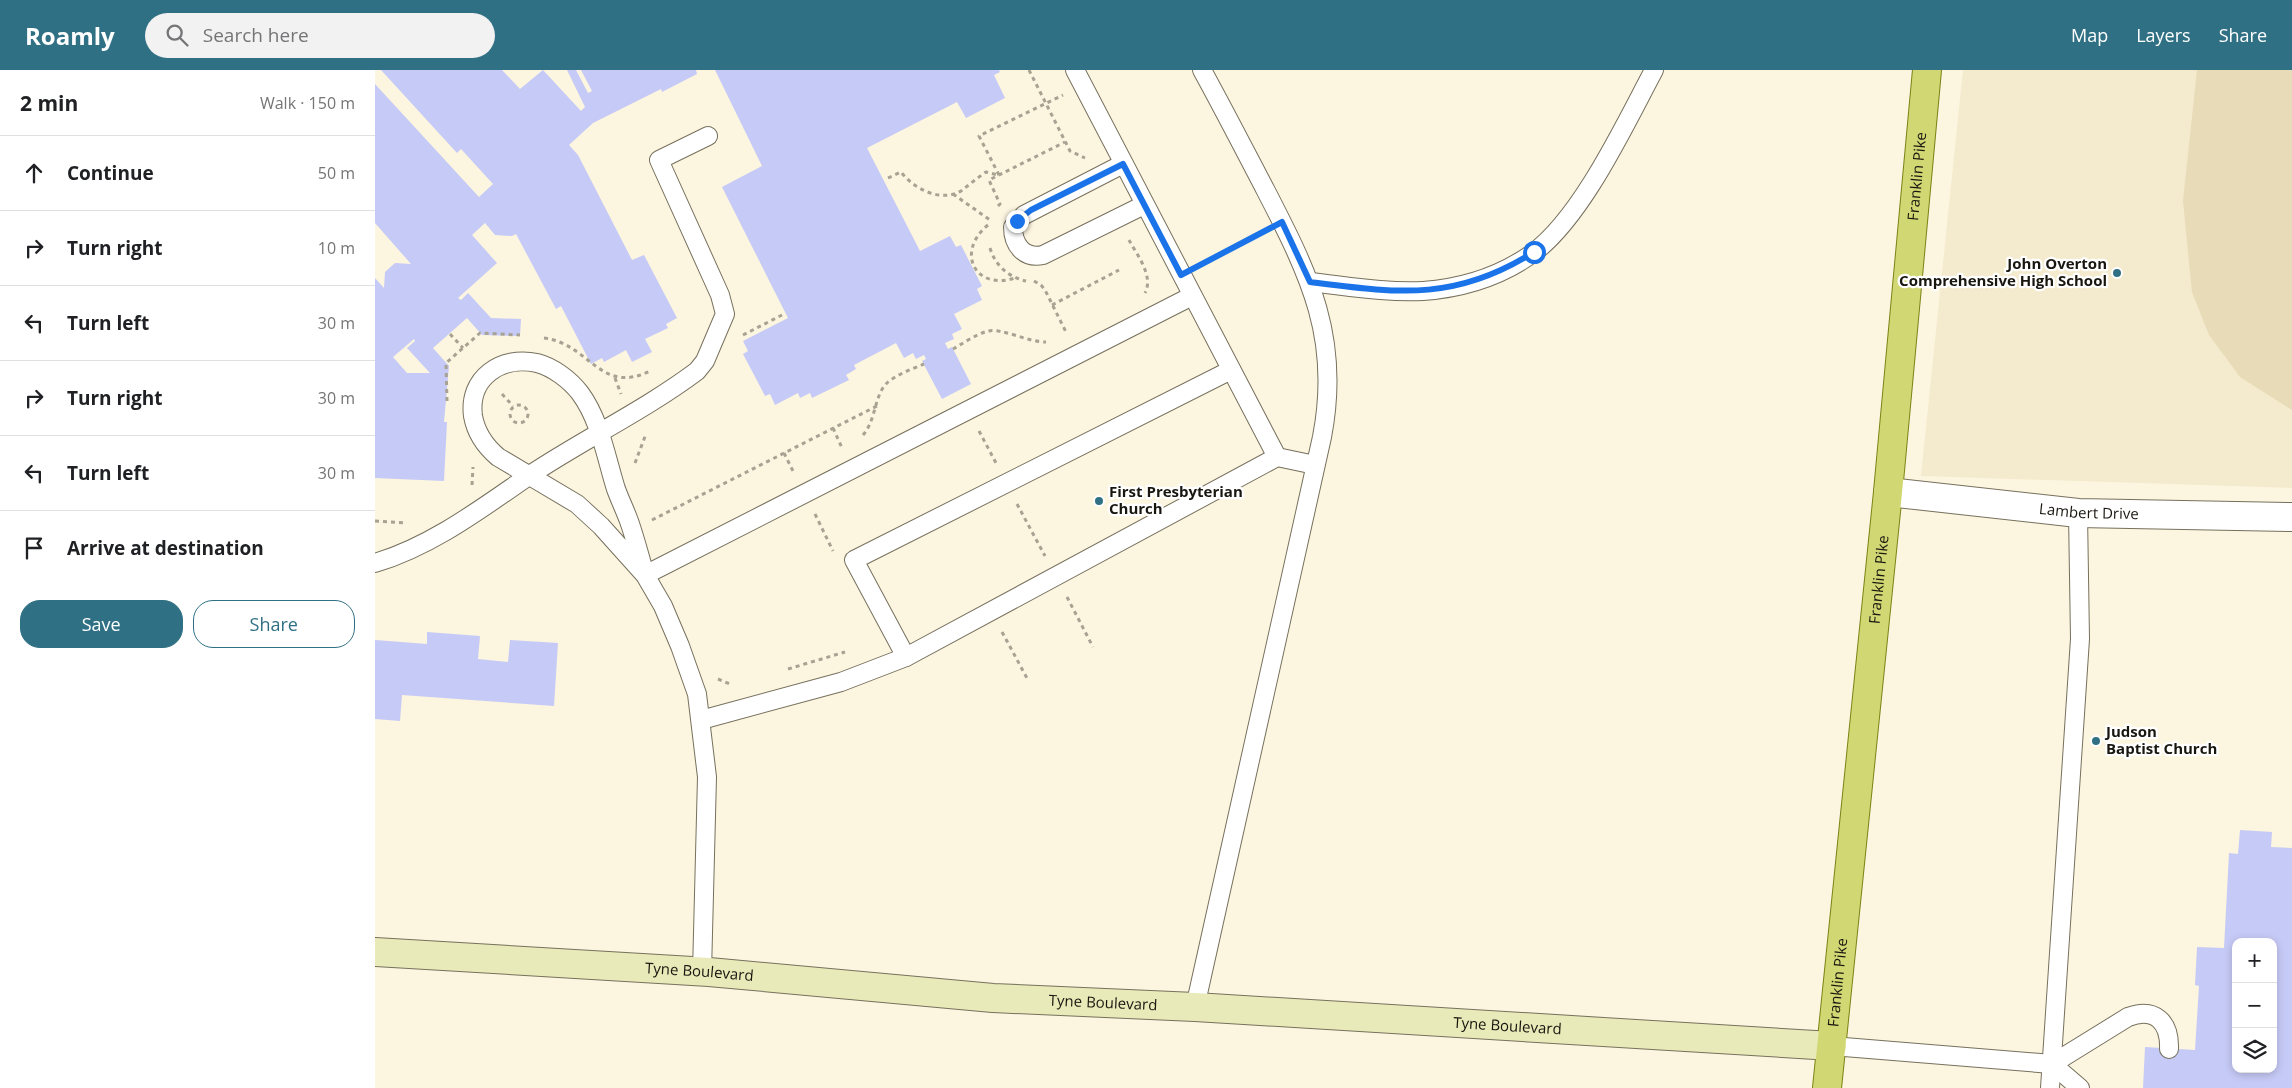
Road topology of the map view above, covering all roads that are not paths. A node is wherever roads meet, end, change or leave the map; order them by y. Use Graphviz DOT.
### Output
graph roads {
  1 [pos="1202,70"];
  2 [pos="1654,70"];
  3 [pos="1927,70"];
  4 [pos="1079,78"];
  5 [pos="708,136"];
  6 [pos="1123,164"];
  7 [pos="1144,205"];
  8 [pos="1310,282"];
  9 [pos="1192,296"];
  10 [pos="1231,370"];
  11 [pos="599,433"];
  12 [pos="1277,457"];
  13 [pos="1315,465"];
  14 [pos="529,476"];
  15 [pos="1888,492"];
  16 [pos="2078,513"];
  17 [pos="2292,517"];
  18 [pos="375,563"];
  19 [pos="645,575"];
  20 [pos="906,657"];
  21 [pos="701,720"];
  22 [pos="375,952"];
  23 [pos="702,972"];
  24 [pos="1195,1007"];
  25 [pos="1832,1046"];
  26 [pos="2169,1049"];
  27 [pos="2052,1064"];
  28 [pos="1827,1088"];
  29 [pos="2050,1088"];
  30 [pos="2080,1088"];
  1 -- 8 [label="lane"];
  2 -- 8 [label="lane"];
  3 -- 15 [label="main road, Franklin Pike"];
  4 -- 6 [label="lane"];
  5 -- 11 [label="lane"];
  6 -- 7 [label="lane"];
  6 -- 7 [label="lane"];
  7 -- 9 [label="lane"];
  8 -- 13 [label="lane"];
  9 -- 10 [label="lane"];
  9 -- 19 [label="lane"];
  10 -- 12 [label="lane"];
  10 -- 20 [label="lane"];
  11 -- 14 [label="lane"];
  11 -- 14 [label="lane"];
  11 -- 19 [label="lane"];
  12 -- 13 [label="lane"];
  12 -- 20 [label="lane"];
  13 -- 24 [label="lane"];
  14 -- 18 [label="lane"];
  14 -- 19 [label="lane"];
  15 -- 16 [label="street, Lambert Drive"];
  15 -- 25 [label="main road, Franklin Pike"];
  16 -- 17 [label="street, Lambert Drive"];
  16 -- 27 [label="lane"];
  19 -- 21 [label="lane"];
  20 -- 21 [label="lane"];
  21 -- 23 [label="lane"];
  22 -- 23 [label="street, Tyne Boulevard"];
  23 -- 24 [label="street, Tyne Boulevard"];
  24 -- 25 [label="street, Tyne Boulevard"];
  25 -- 27 [label="lane"];
  25 -- 28 [label="main road, Franklin Pike"];
  26 -- 27 [label="lane"];
  27 -- 29 [label="lane"];
  27 -- 30 [label="lane"];
}
